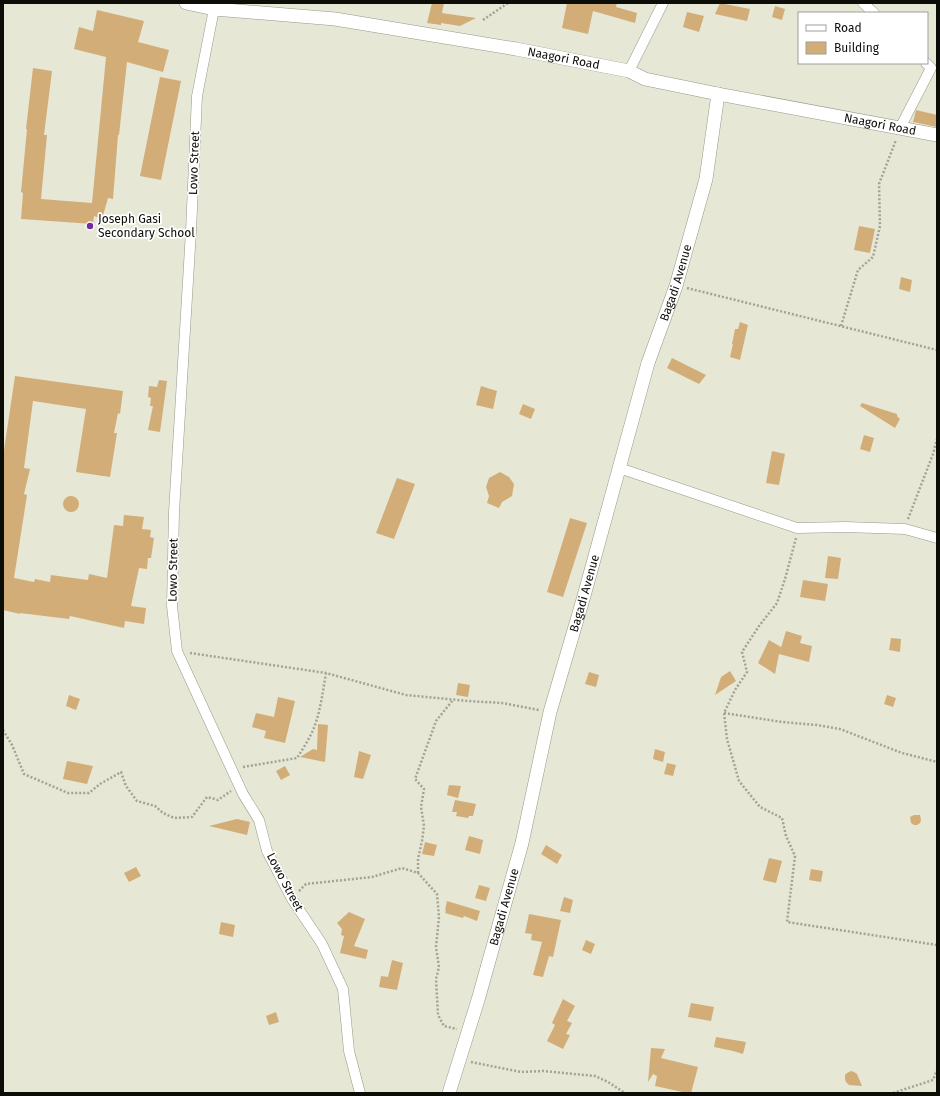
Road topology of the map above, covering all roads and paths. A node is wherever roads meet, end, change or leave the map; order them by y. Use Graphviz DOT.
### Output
graph roads {
  1 [pos="508,3"];
  2 [pos="663,3"];
  3 [pos="863,3"];
  4 [pos="194,4"];
  5 [pos="214,9"];
  6 [pos="873,12"];
  7 [pos="483,20"];
  8 [pos="928,66"];
  9 [pos="629,71"];
  10 [pos="718,94"];
  11 [pos="900,128"];
  12 [pos="937,135"];
  13 [pos="676,286"];
  14 [pos="841,326"];
  15 [pos="937,350"];
  16 [pos="937,438"];
  17 [pos="619,468"];
  18 [pos="797,528"];
  19 [pos="904,529"];
  20 [pos="937,538"];
  21 [pos="177,651"];
  22 [pos="326,673"];
  23 [pos="453,700"];
  24 [pos="550,712"];
  25 [pos="724,713"];
  26 [pos="3,730"];
  27 [pos="937,762"];
  28 [pos="232,769"];
  29 [pos="232,791"];
  30 [pos="418,873"];
  31 [pos="292,899"];
  32 [pos="937,945"];
  33 [pos="468,1031"];
  34 [pos="460,1059"];
  35 [pos="937,1070"];
  36 [pos="360,1093"];
  37 [pos="449,1093"];
  38 [pos="625,1093"];
  39 [pos="893,1093"];
  1 -- 7 [label="path"];
  2 -- 9 [label="street"];
  3 -- 6 [label="street"];
  4 -- 5 [label="street, Naagori Road"];
  5 -- 9 [label="street, Naagori Road"];
  5 -- 21 [label="street, Lowo Street"];
  8 -- 11 [label="street"];
  9 -- 10 [label="street, Naagori Road"];
  10 -- 11 [label="street, Naagori Road"];
  10 -- 13 [label="street, Bagadi Avenue"];
  11 -- 12 [label="street, Naagori Road"];
  11 -- 14 [label="path"];
  13 -- 14 [label="path"];
  13 -- 17 [label="street, Bagadi Avenue"];
  14 -- 15 [label="path"];
  16 -- 19 [label="path"];
  17 -- 18 [label="street"];
  17 -- 24 [label="street, Bagadi Avenue"];
  18 -- 19 [label="street"];
  18 -- 25 [label="path"];
  19 -- 20 [label="street"];
  21 -- 22 [label="path"];
  21 -- 28 [label="street, Lowo Street"];
  22 -- 23 [label="path"];
  22 -- 28 [label="path"];
  23 -- 24 [label="path"];
  23 -- 30 [label="path"];
  24 -- 33 [label="street, Bagadi Avenue"];
  25 -- 27 [label="path"];
  25 -- 32 [label="path"];
  26 -- 29 [label="path"];
  28 -- 31 [label="street, Lowo Street"];
  30 -- 31 [label="path"];
  30 -- 33 [label="path"];
  31 -- 36 [label="street, Lowo Street"];
  33 -- 34 [label="street, Bagadi Avenue"];
  34 -- 37 [label="street, Bagadi Avenue"];
  34 -- 38 [label="path"];
  35 -- 39 [label="path"];
}
